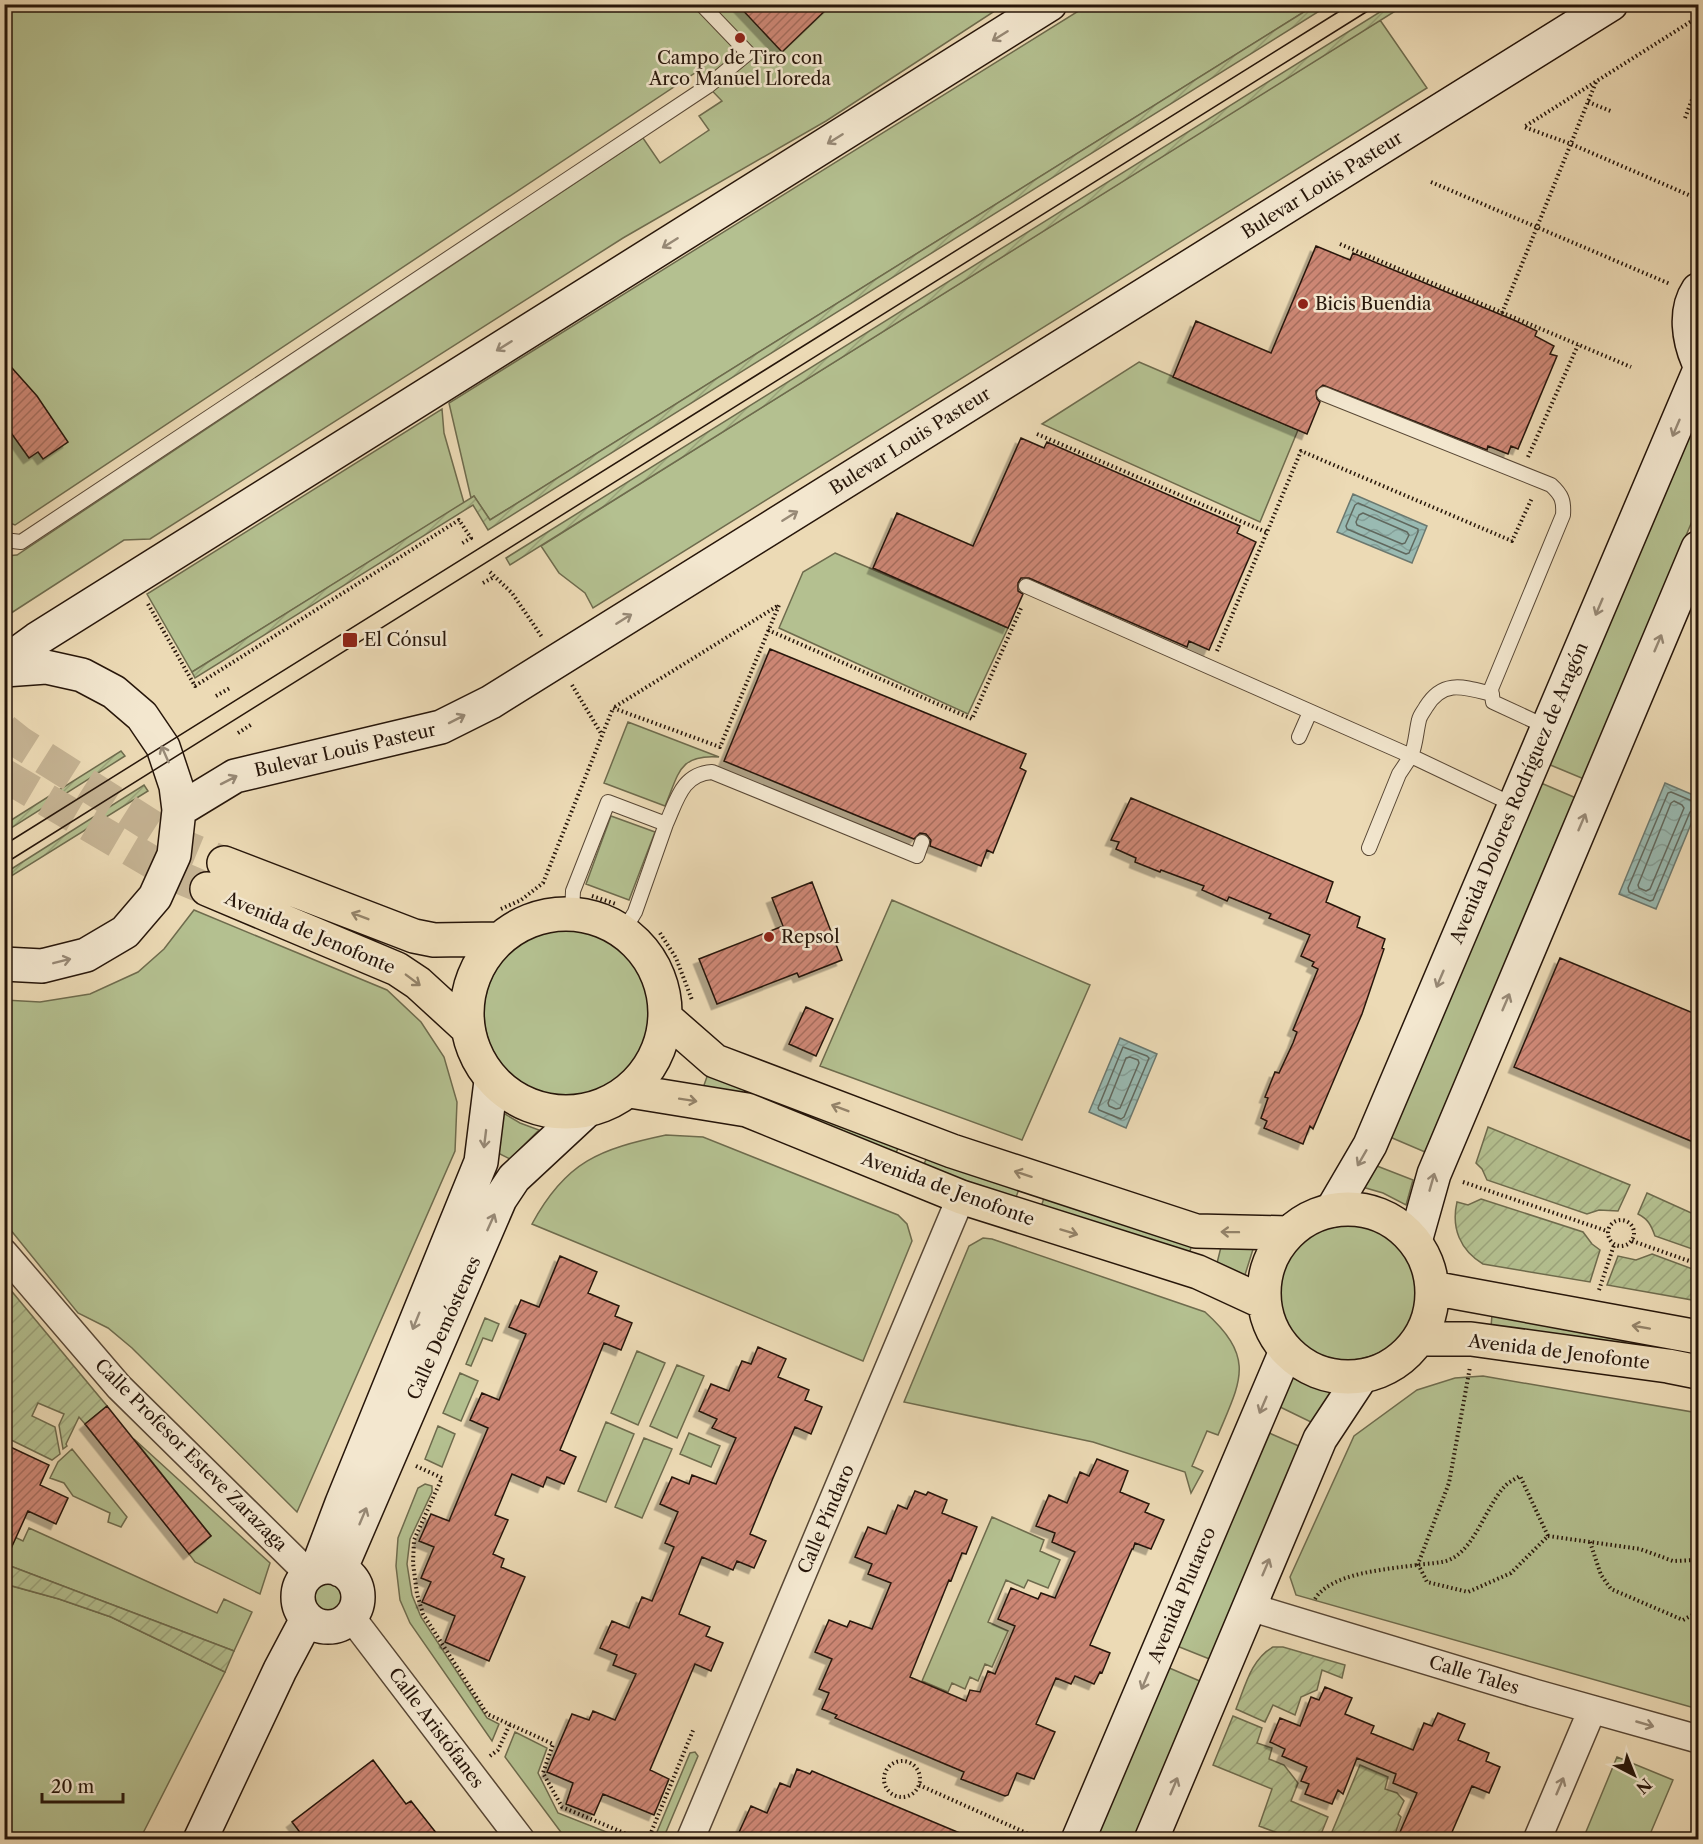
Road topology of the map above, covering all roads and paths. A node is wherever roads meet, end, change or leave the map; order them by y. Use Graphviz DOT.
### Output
graph roads {
  1 [pos="701,4"];
  2 [pos="1050,4"];
  3 [pos="1611,4"];
  4 [pos="1698,17"];
  5 [pos="1596,81"];
  6 [pos="1698,84"];
  7 [pos="1588,102"];
  8 [pos="1613,112"];
  9 [pos="1685,118"];
  10 [pos="1571,144"];
  11 [pos="1431,182"];
  12 [pos="1698,199"];
  13 [pos="1538,228"];
  14 [pos="1340,244"];
  15 [pos="1697,293"];
  16 [pos="1502,313"];
  17 [pos="1578,345"];
  18 [pos="1698,361"];
  19 [pos="1631,367"];
  20 [pos="1698,374"];
  21 [pos="1324,394"];
  22 [pos="1037,434"];
  23 [pos="1521,473"];
  24 [pos="1540,481"];
  25 [pos="1266,532"];
  26 [pos="4,540"];
  27 [pos="461,544"];
  28 [pos="1698,548"];
  29 [pos="490,573"];
  30 [pos="494,577"];
  31 [pos="483,583"];
  32 [pos="1026,586"];
  33 [pos="145,600"];
  34 [pos="1033,610"];
  35 [pos="768,630"];
  36 [pos="546,643"];
  37 [pos="4,663"];
  38 [pos="1210,667"];
  39 [pos="4,670"];
  40 [pos="570,681"];
  41 [pos="230,688"];
  42 [pos="1492,694"];
  43 [pos="216,696"];
  44 [pos="614,708"];
  45 [pos="1310,712"];
  46 [pos="252,724"];
  47 [pos="1547,727"];
  48 [pos="238,733"];
  49 [pos="602,736"];
  50 [pos="1299,737"];
  51 [pos="1411,756"];
  52 [pos="1514,805"];
  53 [pos="179,810"];
  54 [pos="666,824"];
  55 [pos="922,842"];
  56 [pos="1370,848"];
  57 [pos="543,884"];
  58 [pos="579,903"];
  59 [pos="623,919"];
  60 [pos="660,933"];
  61 [pos="498,939"];
  62 [pos="4,964"];
  63 [pos="697,1008"];
  64 [pos="667,1019"];
  65 [pos="466,1027"];
  66 [pos="491,1081"];
  67 [pos="630,1090"];
  68 [pos="585,1112"];
  69 [pos="1434,1174"];
  70 [pos="962,1197"];
  71 [pos="1332,1210"];
  72 [pos="1607,1231"];
  73 [pos="1289,1233"];
  74 [pos="1416,1238"];
  75 [pos="1632,1241"];
  76 [pos="1614,1245"];
  77 [pos="4,1253"];
  78 [pos="1698,1264"];
  79 [pos="1432,1288"];
  80 [pos="1263,1302"];
  81 [pos="1589,1317"];
  82 [pos="1698,1337"];
  83 [pos="1419,1338"];
  84 [pos="1471,1339"];
  85 [pos="1286,1351"];
  86 [pos="1698,1372"];
  87 [pos="1361,1377"];
  88 [pos="390,1453"];
  89 [pos="1548,1536"];
  90 [pos="1590,1542"];
  91 [pos="1698,1560"];
  92 [pos="1418,1564"];
  93 [pos="322,1571"];
  94 [pos="1250,1607"];
  95 [pos="1698,1612"];
  96 [pos="351,1617"];
  97 [pos="307,1619"];
  98 [pos="1302,1623"];
  99 [pos="1592,1710"];
  100 [pos="510,1724"];
  101 [pos="694,1728"];
  102 [pos="1698,1739"];
  103 [pos="498,1750"];
  104 [pos="919,1785"];
  105 [pos="200,1839"];
  106 [pos="521,1839"];
  107 [pos="641,1839"];
  108 [pos="648,1839"];
  109 [pos="690,1839"];
  110 [pos="1042,1839"];
  111 [pos="1078,1839"];
  112 [pos="1151,1839"];
  113 [pos="1537,1839"];
  1 -- 26 [label="lane"];
  2 -- 37 [label="street, one-way"];
  53 -- 3 [label="street, Bulevar Louis Pasteur, one-way"];
  4 -- 5 [label="path"];
  5 -- 7 [label="path"];
  5 -- 10 [label="path"];
  6 -- 9 [label="path"];
  7 -- 8 [label="path"];
  7 -- 10 [label="path"];
  10 -- 12 [label="path"];
  10 -- 13 [label="path"];
  11 -- 13 [label="path"];
  13 -- 15 [label="path"];
  13 -- 16 [label="path"];
  14 -- 16 [label="path"];
  15 -- 18 [label="street"];
  16 -- 17 [label="path"];
  17 -- 19 [label="path"];
  17 -- 23 [label="path"];
  20 -- 47 [label="street, Avenida Dolores Rodríguez de Aragón, one-way"];
  21 -- 23 [label="lane"];
  22 -- 25 [label="path"];
  23 -- 24 [label="lane"];
  24 -- 25 [label="path"];
  24 -- 42 [label="lane"];
  25 -- 38 [label="path"];
  27 -- 33 [label="path"];
  69 -- 28 [label="street, one-way"];
  29 -- 30 [label="path"];
  30 -- 31 [label="path"];
  30 -- 36 [label="path"];
  32 -- 38 [label="lane"];
  34 -- 35 [label="path"];
  35 -- 44 [label="path"];
  35 -- 44 [label="path"];
  38 -- 45 [label="lane"];
  53 -- 39 [label="street, one-way"];
  40 -- 49 [label="path"];
  41 -- 43 [label="path"];
  42 -- 47 [label="lane"];
  42 -- 51 [label="lane"];
  44 -- 49 [label="path"];
  45 -- 50 [label="lane"];
  45 -- 51 [label="lane"];
  46 -- 48 [label="path"];
  47 -- 52 [label="street, Avenida Dolores Rodríguez de Aragón"];
  49 -- 57 [label="path"];
  51 -- 52 [label="lane"];
  51 -- 56 [label="lane"];
  52 -- 71 [label="street, Avenida Dolores Rodríguez de Aragón, one-way"];
  62 -- 53 [label="street, one-way"];
  54 -- 55 [label="lane"];
  54 -- 58 [label="lane"];
  54 -- 59 [label="lane"];
  58 -- 59 [label="path"];
  58 -- 59 [label="main road"];
  58 -- 61 [label="main road"];
  59 -- 64 [label="main road"];
  60 -- 63 [label="path"];
  61 -- 65 [label="main road"];
  61 -- 65 [label="main road, Avenida de Jenofonte, one-way"];
  64 -- 67 [label="main road"];
  73 -- 64 [label="main road, Avenida de Jenofonte, one-way"];
  65 -- 66 [label="main road"];
  66 -- 68 [label="main road"];
  66 -- 93 [label="street, Calle Demóstenes, one-way"];
  67 -- 68 [label="main road"];
  67 -- 70 [label="main road, Avenida de Jenofonte, one-way"];
  88 -- 68 [label="street, Calle Demóstenes, one-way"];
  69 -- 72 [label="path"];
  74 -- 69 [label="street, one-way"];
  70 -- 80 [label="main road, Avenida de Jenofonte, one-way"];
  70 -- 109 [label="street, Calle Píndaro"];
  71 -- 73 [label="main road"];
  71 -- 74 [label="main road"];
  72 -- 75 [label="path"];
  72 -- 76 [label="path"];
  73 -- 80 [label="main road"];
  74 -- 79 [label="main road"];
  75 -- 76 [label="path"];
  75 -- 78 [label="path"];
  76 -- 81 [label="path"];
  77 -- 93 [label="street, Calle Profesor Esteve Zarazaga"];
  79 -- 81 [label="main road, Avenida de Jenofonte"];
  79 -- 83 [label="main road"];
  80 -- 85 [label="main road"];
  82 -- 81 [label="main road, Avenida de Jenofonte, one-way"];
  83 -- 84 [label="main road, Avenida de Jenofonte"];
  83 -- 87 [label="main road"];
  84 -- 86 [label="main road, Avenida de Jenofonte"];
  84 -- 92 [label="path"];
  85 -- 87 [label="main road"];
  85 -- 111 [label="street, Avenida Plutarco, one-way"];
  94 -- 87 [label="street, one-way"];
  93 -- 88 [label="street, Calle Demóstenes, one-way"];
  88 -- 100 [label="path"];
  89 -- 90 [label="path"];
  89 -- 92 [label="path"];
  89 -- 92 [label="path"];
  90 -- 91 [label="path"];
  90 -- 95 [label="path"];
  92 -- 98 [label="path"];
  93 -- 96 [label="street"];
  93 -- 97 [label="street"];
  94 -- 98 [label="street, Calle Tales"];
  112 -- 94 [label="street, one-way"];
  96 -- 97 [label="street"];
  96 -- 106 [label="street, Calle Aristófanes"];
  97 -- 105 [label="street"];
  98 -- 99 [label="street, Calle Tales"];
  99 -- 102 [label="street, Calle Tales, one-way"];
  113 -- 99 [label="street, one-way"];
  100 -- 103 [label="path"];
  100 -- 107 [label="path"];
  101 -- 108 [label="path"];
  104 -- 104 [label="path"];
  104 -- 110 [label="path"];
}
